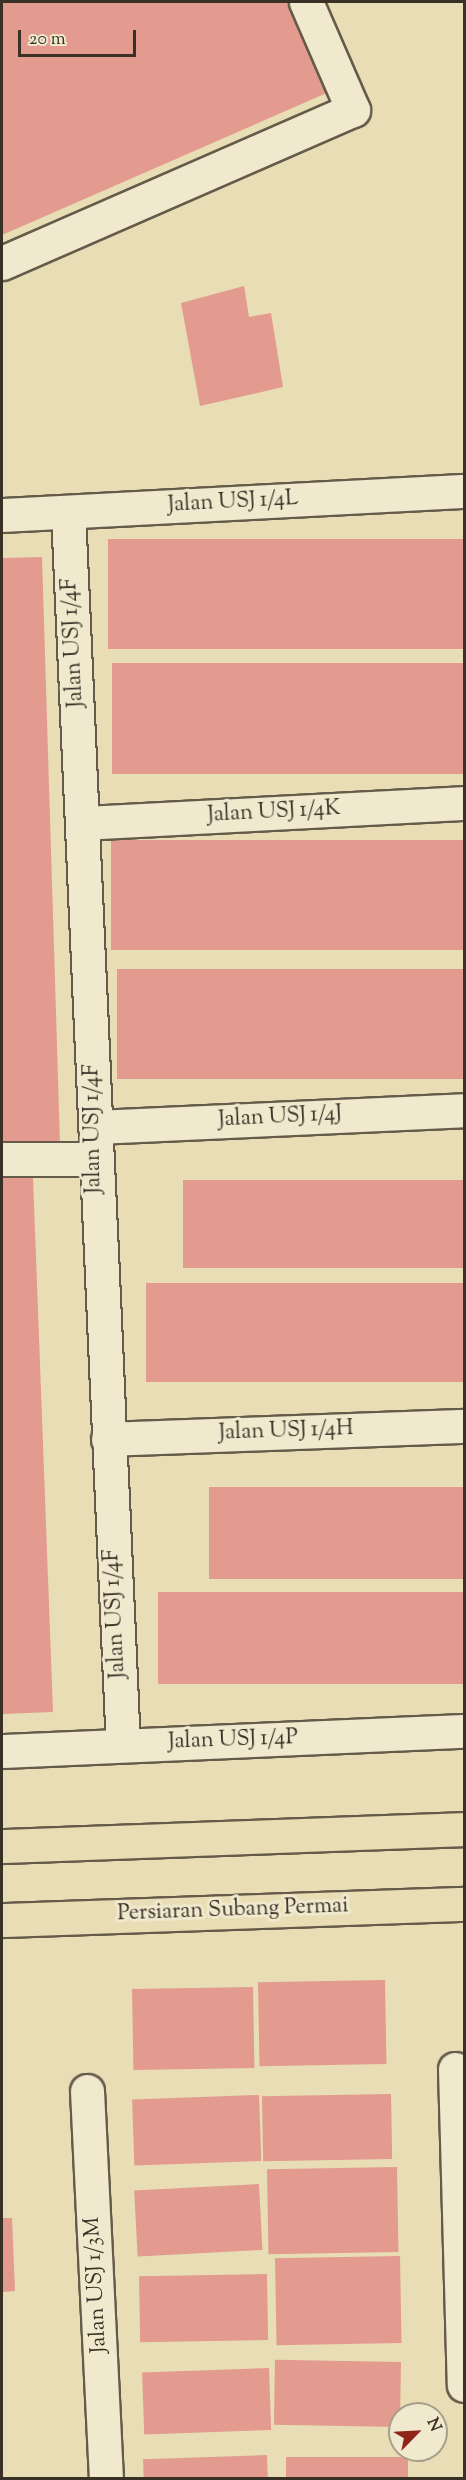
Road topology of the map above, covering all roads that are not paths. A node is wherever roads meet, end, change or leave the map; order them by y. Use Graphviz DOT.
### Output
graph roads {
  1 [pos="306,2"];
  2 [pos="2,263"];
  3 [pos="465,490"];
  4 [pos="68,512"];
  5 [pos="2,515"];
  6 [pos="465,802"];
  7 [pos="83,824"];
  8 [pos="465,1110"];
  9 [pos="96,1127"];
  10 [pos="2,1159"];
  11 [pos="94,1159"];
  12 [pos="465,1426"];
  13 [pos="108,1439"];
  14 [pos="465,1731"];
  15 [pos="123,1745"];
  16 [pos="2,1752"];
  17 [pos="465,1829"];
  18 [pos="2,1846"];
  19 [pos="465,1904"];
  20 [pos="2,1920"];
  21 [pos="455,2069"];
  22 [pos="87,2091"];
  23 [pos="465,2385"];
  24 [pos="106,2478"];
  1 -- 2 [label="street"];
  3 -- 4 [label="street, Jalan USJ 1/4L"];
  4 -- 5 [label="street, Jalan USJ 1/4L"];
  4 -- 7 [label="street, Jalan USJ 1/4F"];
  6 -- 7 [label="street, Jalan USJ 1/4K"];
  7 -- 9 [label="street, Jalan USJ 1/4F"];
  8 -- 9 [label="street, Jalan USJ 1/4J"];
  9 -- 11 [label="street, Jalan USJ 1/4F"];
  10 -- 11 [label="street"];
  11 -- 13 [label="street, Jalan USJ 1/4F"];
  12 -- 13 [label="street, Jalan USJ 1/4H"];
  13 -- 15 [label="street, Jalan USJ 1/4F"];
  14 -- 15 [label="street, Jalan USJ 1/4P"];
  15 -- 16 [label="street, Jalan USJ 1/4P"];
  17 -- 18 [label="main road"];
  19 -- 20 [label="main road, Persiaran Subang Permai"];
  21 -- 23 [label="street"];
  22 -- 24 [label="street, Jalan USJ 1/3M"];
}
